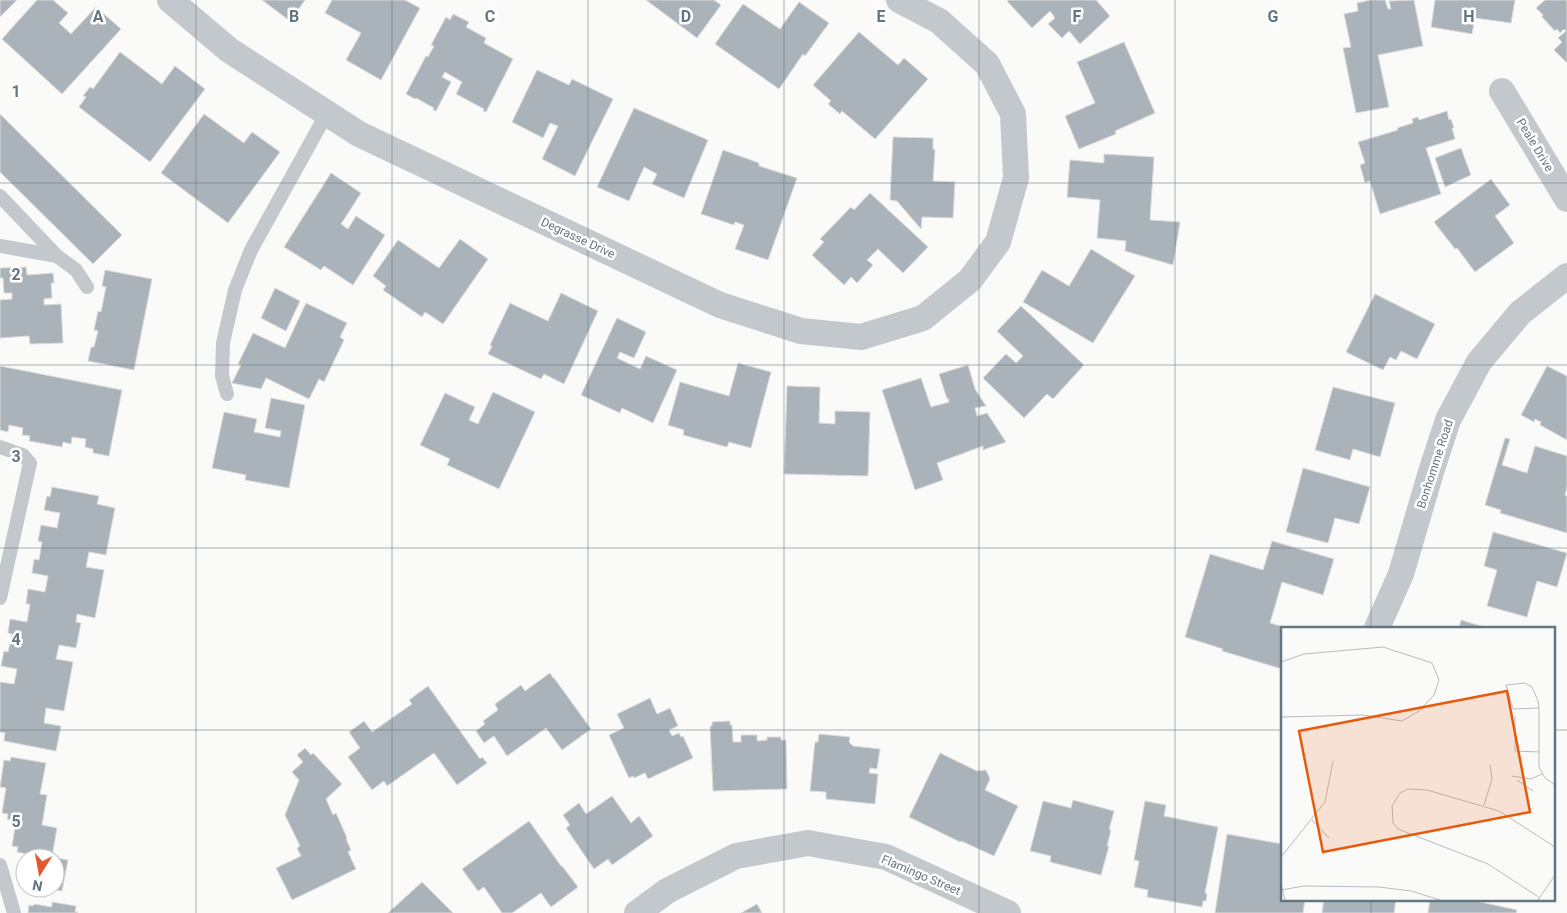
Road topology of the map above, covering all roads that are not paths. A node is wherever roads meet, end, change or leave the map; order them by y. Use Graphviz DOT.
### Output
graph roads {
  1 [pos="170,0"];
  2 [pos="899,0"];
  3 [pos="1502,91"];
  4 [pos="327,113"];
  5 [pos="0,196"];
  6 [pos="1567,199"];
  7 [pos="0,246"];
  8 [pos="57,256"];
  9 [pos="1567,276"];
  10 [pos="87,287"];
  11 [pos="227,394"];
  12 [pos="0,447"];
  13 [pos="0,598"];
  14 [pos="1377,627"];
  15 [pos="0,865"];
  16 [pos="14,913"];
  17 [pos="637,913"];
  18 [pos="1008,913"];
  1 -- 4 [label="street, Degrasse Drive"];
  2 -- 4 [label="street, Degrasse Drive"];
  3 -- 6 [label="street, Peale Drive"];
  4 -- 11 [label="lane"];
  5 -- 8 [label="lane"];
  7 -- 8 [label="lane"];
  8 -- 10 [label="lane"];
  9 -- 14 [label="street, Bonhomme Road"];
  12 -- 13 [label="lane"];
  15 -- 16 [label="lane"];
  17 -- 18 [label="street, Flamingo Street"];
}
